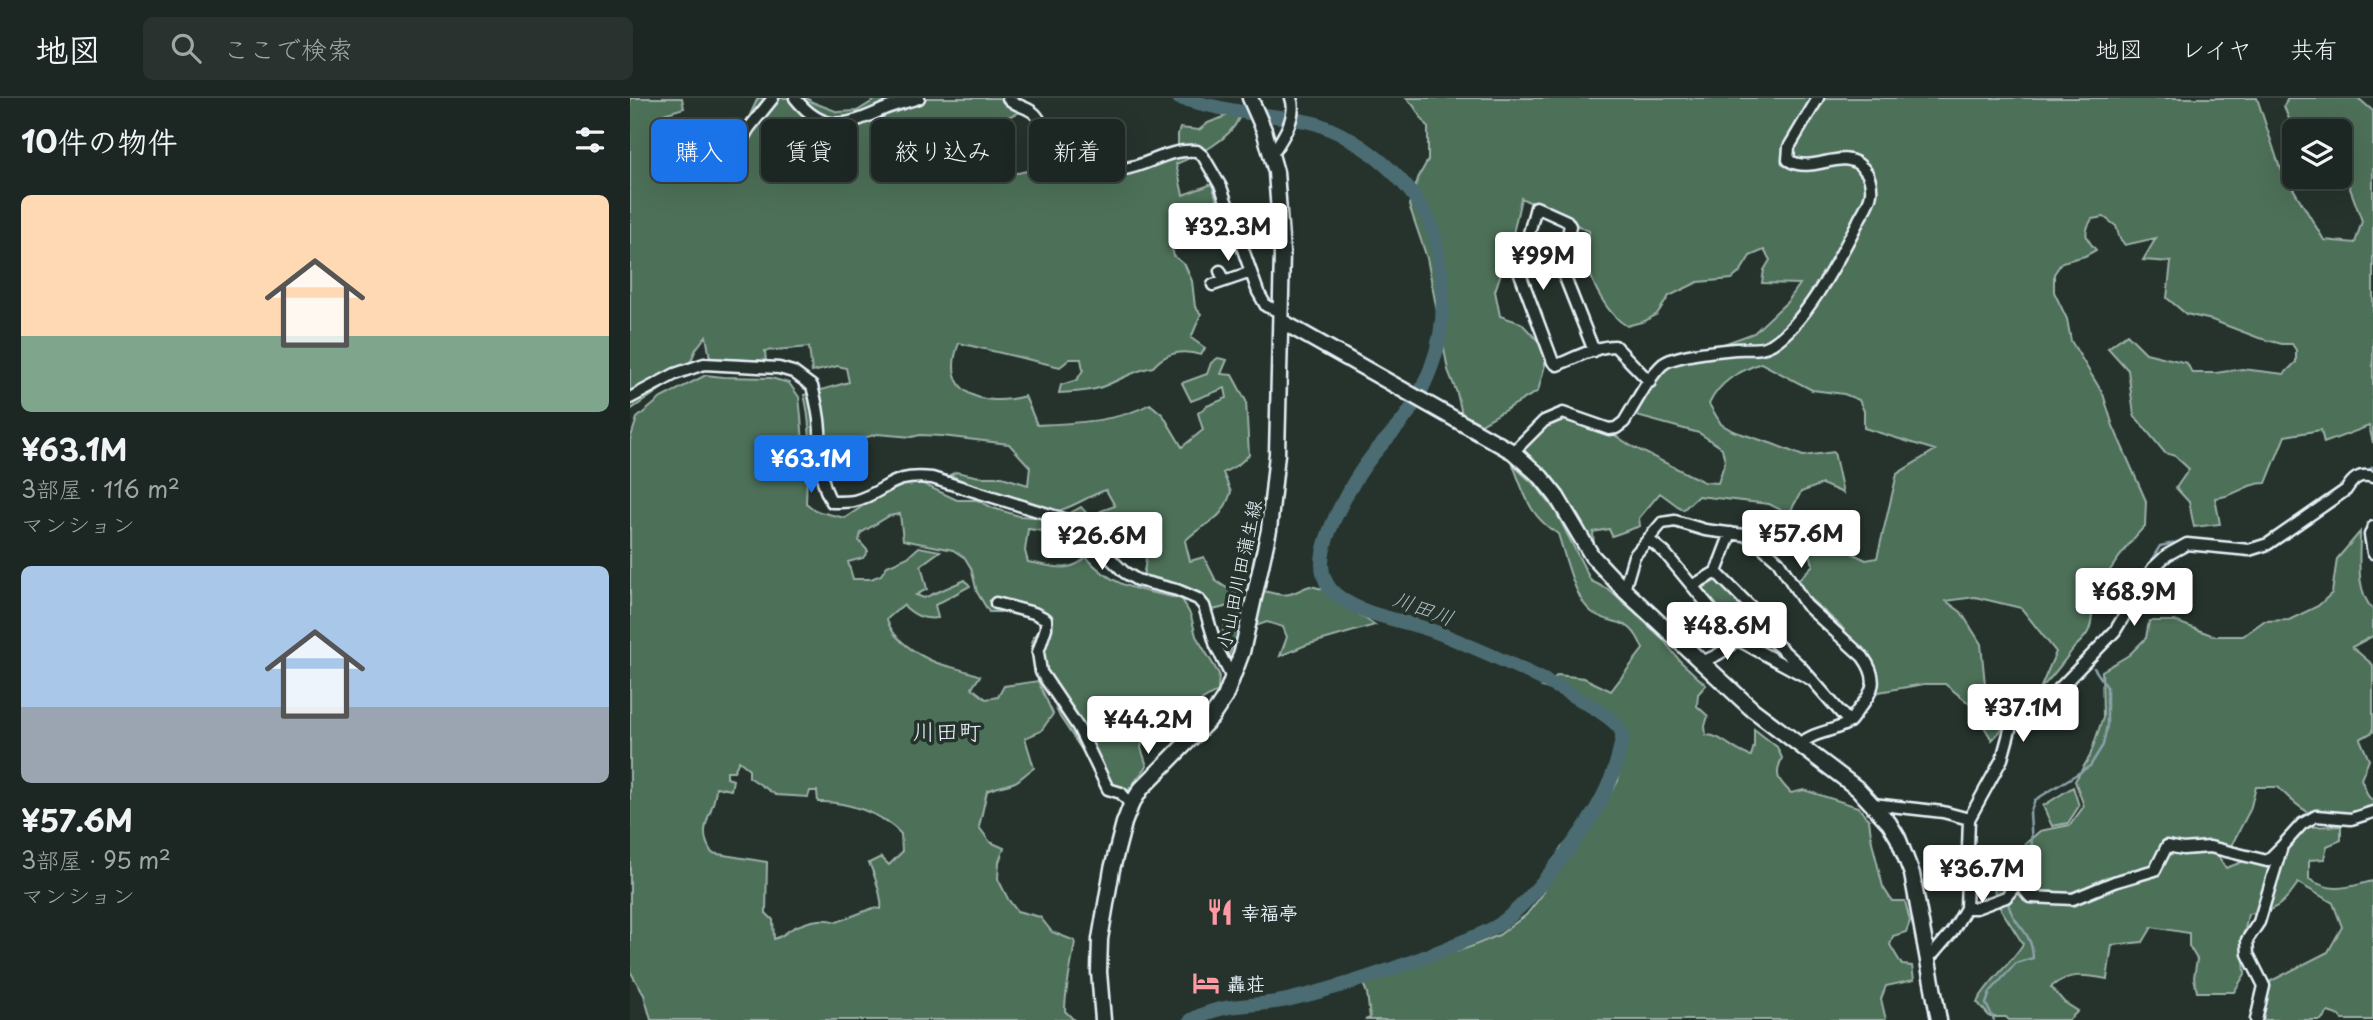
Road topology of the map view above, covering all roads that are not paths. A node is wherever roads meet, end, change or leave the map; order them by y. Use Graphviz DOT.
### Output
graph roads {
  1 [pos="773,98"];
  2 [pos="795,98"];
  3 [pos="919,98"];
  4 [pos="1008,98"];
  5 [pos="1250,98"];
  6 [pos="1818,98"];
  7 [pos="1292,102"];
  8 [pos="747,131"];
  9 [pos="1272,154"];
  10 [pos="1251,272"];
  11 [pos="1213,285"];
  12 [pos="1281,316"];
  13 [pos="1594,351"];
  14 [pos="1650,382"];
  15 [pos="630,398"];
  16 [pos="1513,452"];
  17 [pos="2373,477"];
  18 [pos="2373,527"];
  19 [pos="1731,533"];
  20 [pos="1648,539"];
  21 [pos="2373,553"];
  22 [pos="1716,572"];
  23 [pos="1692,586"];
  24 [pos="1624,590"];
  25 [pos="996,603"];
  26 [pos="1748,618"];
  27 [pos="1736,639"];
  28 [pos="1700,662"];
  29 [pos="1233,680"];
  30 [pos="1812,680"];
  31 [pos="1849,722"];
  32 [pos="1798,745"];
  33 [pos="1873,804"];
  34 [pos="1131,805"];
  35 [pos="2373,812"];
  36 [pos="1969,818"];
  37 [pos="2282,846"];
  38 [pos="1966,908"];
  39 [pos="1927,954"];
  40 [pos="1103,1020"];
  41 [pos="1939,1020"];
  42 [pos="2256,1020"];
  1 -- 8 [label="street"];
  2 -- 3 [label="street"];
  4 -- 10 [label="street"];
  5 -- 9 [label="street, 小山田川田蒲生線"];
  6 -- 14 [label="street"];
  7 -- 9 [label="street"];
  9 -- 12 [label="street, 小山田川田蒲生線"];
  10 -- 11 [label="street"];
  10 -- 12 [label="street"];
  12 -- 16 [label="street"];
  12 -- 29 [label="street, 小山田川田蒲生線"];
  13 -- 13 [label="street"];
  13 -- 14 [label="street"];
  14 -- 16 [label="street"];
  15 -- 29 [label="street"];
  16 -- 24 [label="street"];
  17 -- 36 [label="street"];
  18 -- 21 [label="street"];
  19 -- 20 [label="street"];
  19 -- 22 [label="street"];
  19 -- 31 [label="street"];
  20 -- 23 [label="street"];
  20 -- 24 [label="street"];
  22 -- 23 [label="street"];
  22 -- 26 [label="street"];
  23 -- 27 [label="street"];
  24 -- 28 [label="street"];
  25 -- 34 [label="street"];
  26 -- 27 [label="street"];
  26 -- 30 [label="street"];
  27 -- 28 [label="street"];
  27 -- 30 [label="street"];
  28 -- 32 [label="street"];
  29 -- 34 [label="street, 小山田川田蒲生線"];
  30 -- 31 [label="street"];
  31 -- 32 [label="street"];
  32 -- 33 [label="street"];
  33 -- 36 [label="street"];
  33 -- 39 [label="street"];
  34 -- 40 [label="street, 小山田川田蒲生線"];
  35 -- 37 [label="street"];
  36 -- 38 [label="street"];
  37 -- 38 [label="street"];
  37 -- 42 [label="street"];
  38 -- 39 [label="street"];
  39 -- 41 [label="street"];
}
